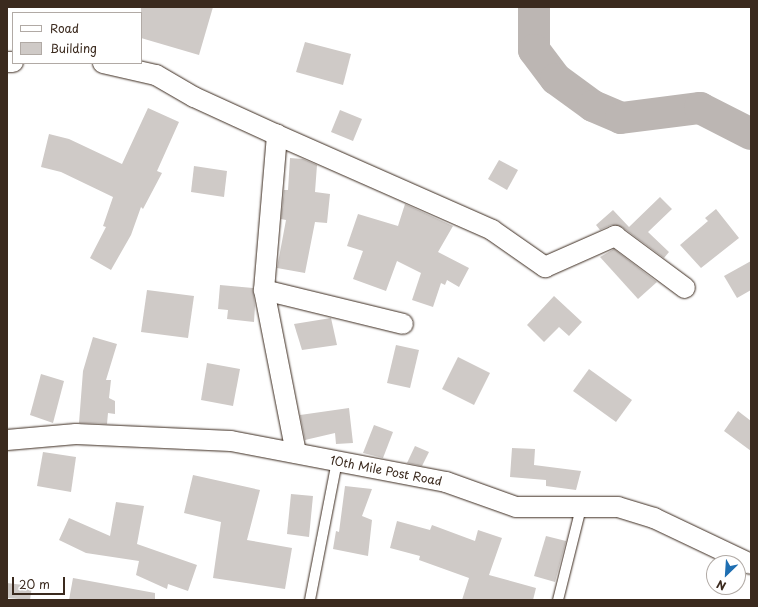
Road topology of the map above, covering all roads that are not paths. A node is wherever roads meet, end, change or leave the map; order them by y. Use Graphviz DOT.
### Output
graph roads {
  1 [pos="107,64"];
  2 [pos="277,134"];
  3 [pos="685,288"];
  4 [pos="264,290"];
  5 [pos="403,324"];
  6 [pos="7,440"];
  7 [pos="296,453"];
  8 [pos="337,461"];
  9 [pos="581,508"];
  10 [pos="751,564"];
  11 [pos="310,600"];
  12 [pos="558,600"];
  1 -- 2 [label="street"];
  2 -- 3 [label="street"];
  2 -- 4 [label="street"];
  4 -- 5 [label="street"];
  4 -- 7 [label="street"];
  6 -- 7 [label="street, 10th Mile Post Road"];
  7 -- 8 [label="street, 10th Mile Post Road"];
  8 -- 9 [label="street, 10th Mile Post Road"];
  8 -- 11 [label="lane"];
  9 -- 10 [label="street, 10th Mile Post Road"];
  9 -- 12 [label="lane"];
}
